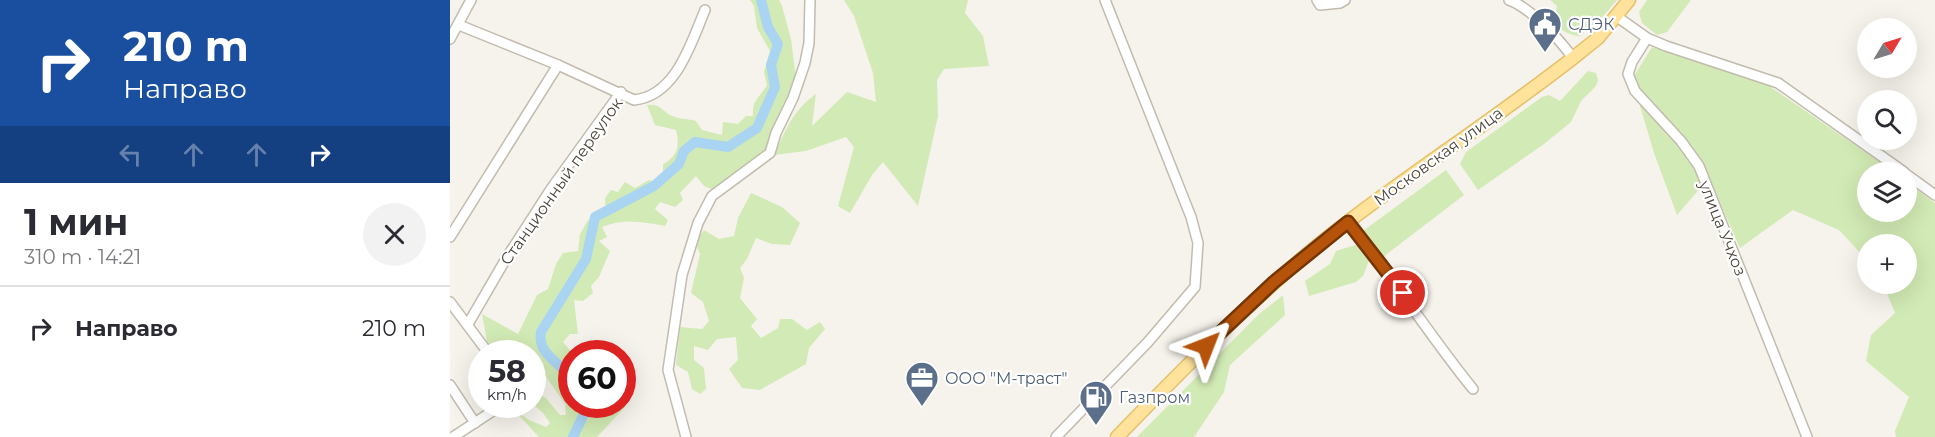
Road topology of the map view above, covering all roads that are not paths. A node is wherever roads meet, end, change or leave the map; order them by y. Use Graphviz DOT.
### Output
graph roads {
  1 [pos="471,0"];
  2 [pos="810,0"];
  3 [pos="1105,0"];
  4 [pos="1317,0"];
  5 [pos="1345,0"];
  6 [pos="1509,0"];
  7 [pos="1629,0"];
  8 [pos="1520,1"];
  9 [pos="705,10"];
  10 [pos="1616,16"];
  11 [pos="459,25"];
  12 [pos="1647,38"];
  13 [pos="450,39"];
  14 [pos="1573,58"];
  15 [pos="558,65"];
  16 [pos="621,92"];
  17 [pos="1889,162"];
  18 [pos="1917,182"];
  19 [pos="1935,195"];
  20 [pos="454,221"];
  21 [pos="1348,222"];
  22 [pos="450,237"];
  23 [pos="450,302"];
  24 [pos="468,324"];
  25 [pos="479,340"];
  26 [pos="450,385"];
  27 [pos="1473,389"];
  28 [pos="482,418"];
  29 [pos="475,423"];
  30 [pos="453,437"];
  31 [pos="686,437"];
  32 [pos="1056,437"];
  33 [pos="1117,437"];
  34 [pos="1807,437"];
  1 -- 11 [label="street"];
  2 -- 31 [label="street"];
  3 -- 32 [label="street"];
  4 -- 5 [label="street"];
  6 -- 8 [label="street"];
  7 -- 10 [label="main road, Московская улица"];
  8 -- 14 [label="street"];
  9 -- 16 [label="street, Станционный переулок"];
  10 -- 12 [label="street"];
  10 -- 14 [label="main road, Московская улица"];
  11 -- 13 [label="street"];
  11 -- 15 [label="street"];
  12 -- 17 [label="street"];
  12 -- 34 [label="street, улица Учхоз"];
  14 -- 21 [label="main road, Московская улица"];
  15 -- 16 [label="street"];
  15 -- 20 [label="street"];
  16 -- 24 [label="street, Станционный переулок"];
  18 -- 19 [label="street"];
  20 -- 22 [label="street"];
  21 -- 27 [label="street"];
  21 -- 33 [label="main road, Московская улица"];
  23 -- 24 [label="street"];
  24 -- 25 [label="street"];
  26 -- 29 [label="street"];
  28 -- 29 [label="street"];
  29 -- 30 [label="street"];
}
